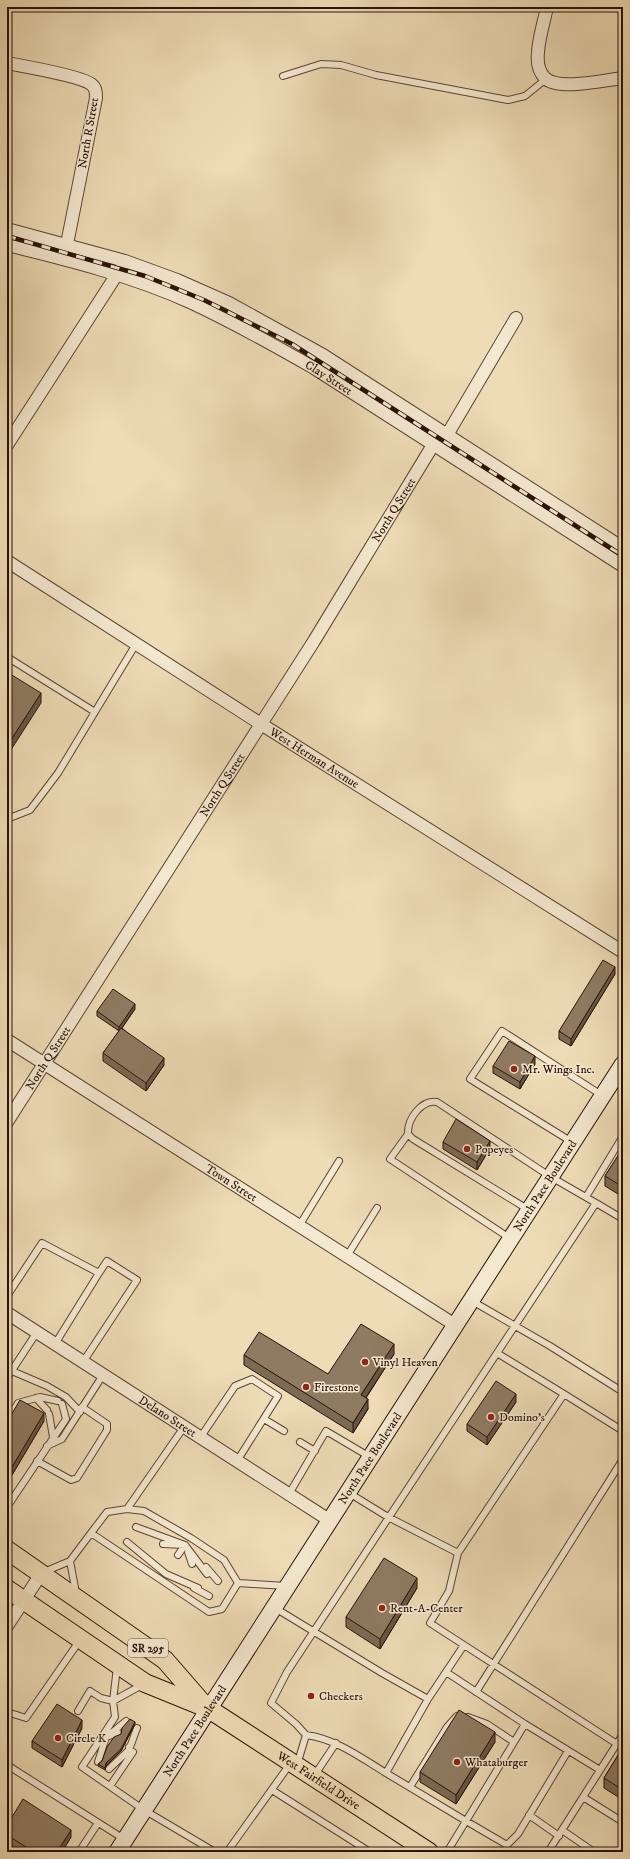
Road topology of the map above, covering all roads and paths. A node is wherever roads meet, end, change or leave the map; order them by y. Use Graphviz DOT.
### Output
graph roads {
  1 [pos="547,7"];
  2 [pos="7,63"];
  3 [pos="283,76"];
  4 [pos="545,78"];
  5 [pos="623,78"];
  6 [pos="7,230"];
  7 [pos="67,244"];
  8 [pos="7,245"];
  9 [pos="125,261"];
  10 [pos="117,275"];
  11 [pos="516,318"];
  12 [pos="447,435"];
  13 [pos="7,445"];
  14 [pos="433,445"];
  15 [pos="623,548"];
  16 [pos="7,560"];
  17 [pos="623,566"];
  18 [pos="136,644"];
  19 [pos="7,656"];
  20 [pos="95,712"];
  21 [pos="261,724"];
  22 [pos="7,819"];
  23 [pos="623,952"];
  24 [pos="7,1040"];
  25 [pos="44,1064"];
  26 [pos="623,1064"];
  27 [pos="603,1096"];
  28 [pos="7,1122"];
  29 [pos="408,1134"];
  30 [pos="623,1136"];
  31 [pos="572,1143"];
  32 [pos="339,1161"];
  33 [pos="550,1176"];
  34 [pos="586,1197"];
  35 [pos="596,1202"];
  36 [pos="377,1208"];
  37 [pos="529,1210"];
  38 [pos="623,1219"];
  39 [pos="298,1226"];
  40 [pos="510,1239"];
  41 [pos="347,1256"];
  42 [pos="99,1273"];
  43 [pos="7,1296"];
  44 [pos="471,1301"];
  45 [pos="7,1313"];
  46 [pos="455,1325"];
  47 [pos="514,1327"];
  48 [pos="37,1332"];
  49 [pos="55,1344"];
  50 [pos="497,1353"];
  51 [pos="83,1362"];
  52 [pos="12,1371"];
  53 [pos="103,1375"];
  54 [pos="7,1378"];
  55 [pos="623,1392"];
  56 [pos="564,1394"];
  57 [pos="36,1398"];
  58 [pos="81,1409"];
  59 [pos="264,1419"];
  60 [pos="7,1421"];
  61 [pos="184,1427"];
  62 [pos="284,1431"];
  63 [pos="623,1431"];
  64 [pos="53,1437"];
  65 [pos="200,1438"];
  66 [pos="300,1442"];
  67 [pos="47,1446"];
  68 [pos="314,1451"];
  69 [pos="370,1457"];
  70 [pos="623,1459"];
  71 [pos="37,1461"];
  72 [pos="237,1461"];
  73 [pos="347,1492"];
  74 [pos="289,1494"];
  75 [pos="7,1506"];
  76 [pos="127,1509"];
  77 [pos="388,1517"];
  78 [pos="329,1520"];
  79 [pos="136,1527"];
  80 [pos="91,1533"];
  81 [pos="148,1535"];
  82 [pos="191,1538"];
  83 [pos="127,1542"];
  84 [pos="163,1544"];
  85 [pos="185,1545"];
  86 [pos="140,1549"];
  87 [pos="7,1550"];
  88 [pos="458,1553"];
  89 [pos="178,1555"];
  90 [pos="154,1559"];
  91 [pos="70,1561"];
  92 [pos="192,1564"];
  93 [pos="167,1572"];
  94 [pos="41,1574"];
  95 [pos="207,1574"];
  96 [pos="182,1578"];
  97 [pos="162,1580"];
  98 [pos="218,1581"];
  99 [pos="238,1583"];
  100 [pos="287,1586"];
  101 [pos="198,1588"];
  102 [pos="7,1589"];
  103 [pos="209,1596"];
  104 [pos="77,1599"];
  105 [pos="24,1601"];
  106 [pos="274,1607"];
  107 [pos="7,1626"];
  108 [pos="313,1631"];
  109 [pos="81,1639"];
  110 [pos="464,1645"];
  111 [pos="118,1664"];
  112 [pos="494,1664"];
  113 [pos="446,1672"];
  114 [pos="145,1683"];
  115 [pos="476,1692"];
  116 [pos="428,1700"];
  117 [pos="113,1701"];
  118 [pos="208,1709"];
  119 [pos="78,1711"];
  120 [pos="7,1712"];
  121 [pos="126,1721"];
  122 [pos="525,1724"];
  123 [pos="137,1728"];
  124 [pos="118,1733"];
  125 [pos="623,1734"];
  126 [pos="306,1735"];
  127 [pos="105,1736"];
  128 [pos="129,1740"];
  129 [pos="514,1742"];
  130 [pos="336,1743"];
  131 [pos="617,1744"];
  132 [pos="107,1750"];
  133 [pos="129,1750"];
  134 [pos="568,1751"];
  135 [pos="118,1757"];
  136 [pos="98,1762"];
  137 [pos="7,1765"];
  138 [pos="294,1765"];
  139 [pos="109,1769"];
  140 [pos="600,1770"];
  141 [pos="386,1773"];
  142 [pos="314,1777"];
  143 [pos="110,1786"];
  144 [pos="410,1787"];
  145 [pos="272,1790"];
  146 [pos="583,1797"];
  147 [pos="144,1810"];
  148 [pos="529,1816"];
  149 [pos="466,1821"];
  150 [pos="623,1822"];
  151 [pos="98,1823"];
  152 [pos="560,1833"];
  153 [pos="121,1846"];
  154 [pos="79,1852"];
  155 [pos="215,1852"];
  156 [pos="227,1852"];
  157 [pos="370,1852"];
  158 [pos="429,1852"];
  159 [pos="447,1852"];
  160 [pos="548,1852"];
  161 [pos="594,1852"];
  1 -- 4 [label="street"];
  2 -- 7 [label="street, North R Street"];
  3 -- 4 [label="lane"];
  4 -- 5 [label="street"];
  6 -- 7 [label="street, Clay Street"];
  7 -- 9 [label="street, Clay Street"];
  8 -- 10 [label="street, Clay Street"];
  9 -- 10 [label="street"];
  9 -- 12 [label="street, Clay Street"];
  10 -- 13 [label="street"];
  10 -- 14 [label="street, Clay Street"];
  11 -- 12 [label="street"];
  12 -- 15 [label="street, Clay Street"];
  14 -- 17 [label="street, Clay Street"];
  14 -- 21 [label="street, North Q Street"];
  16 -- 18 [label="street, West Herman Avenue"];
  18 -- 20 [label="lane"];
  18 -- 21 [label="street, West Herman Avenue"];
  19 -- 20 [label="lane"];
  20 -- 22 [label="lane"];
  21 -- 23 [label="street, West Herman Avenue"];
  21 -- 25 [label="street, North Q Street"];
  24 -- 25 [label="street, Town Street"];
  25 -- 28 [label="street, North Q Street"];
  25 -- 39 [label="street, Town Street"];
  26 -- 27 [label="main road, North Pace Boulevard"];
  27 -- 31 [label="main road, North Pace Boulevard"];
  27 -- 31 [label="lane"];
  29 -- 33 [label="lane"];
  29 -- 37 [label="lane"];
  29 -- 40 [label="lane"];
  30 -- 34 [label="lane"];
  31 -- 33 [label="main road, North Pace Boulevard"];
  32 -- 39 [label="lane"];
  33 -- 34 [label="lane"];
  33 -- 37 [label="main road, North Pace Boulevard"];
  34 -- 35 [label="lane"];
  35 -- 38 [label="lane"];
  35 -- 47 [label="lane"];
  36 -- 41 [label="lane"];
  37 -- 40 [label="main road, North Pace Boulevard"];
  39 -- 41 [label="street, Town Street"];
  40 -- 44 [label="main road, North Pace Boulevard"];
  41 -- 46 [label="street, Town Street"];
  42 -- 43 [label="lane"];
  42 -- 49 [label="lane"];
  42 -- 51 [label="lane"];
  44 -- 46 [label="main road, North Pace Boulevard"];
  44 -- 47 [label="lane"];
  45 -- 48 [label="street, Delano Street"];
  46 -- 69 [label="main road, North Pace Boulevard"];
  47 -- 50 [label="lane"];
  47 -- 55 [label="lane"];
  48 -- 49 [label="street, Delano Street"];
  48 -- 52 [label="lane"];
  49 -- 51 [label="street, Delano Street"];
  50 -- 56 [label="lane"];
  50 -- 77 [label="lane"];
  51 -- 53 [label="street, Delano Street"];
  52 -- 54 [label="lane"];
  52 -- 58 [label="lane"];
  53 -- 58 [label="lane"];
  53 -- 61 [label="street, Delano Street"];
  56 -- 63 [label="lane"];
  56 -- 88 [label="lane"];
  57 -- 60 [label="lane"];
  57 -- 64 [label="lane"];
  57 -- 64 [label="lane"];
  58 -- 67 [label="lane"];
  58 -- 71 [label="lane"];
  59 -- 62 [label="lane"];
  59 -- 65 [label="lane"];
  59 -- 72 [label="lane"];
  61 -- 65 [label="street, Delano Street"];
  61 -- 76 [label="lane"];
  64 -- 67 [label="lane"];
  65 -- 72 [label="street, Delano Street"];
  66 -- 68 [label="lane"];
  67 -- 71 [label="lane"];
  68 -- 69 [label="lane"];
  68 -- 74 [label="lane"];
  69 -- 73 [label="main road, North Pace Boulevard"];
  70 -- 112 [label="lane"];
  71 -- 75 [label="lane"];
  72 -- 74 [label="street, Delano Street"];
  73 -- 77 [label="lane"];
  73 -- 78 [label="main road, North Pace Boulevard"];
  74 -- 78 [label="street, Delano Street"];
  76 -- 80 [label="lane"];
  76 -- 82 [label="lane"];
  77 -- 88 [label="lane"];
  77 -- 108 [label="lane"];
  78 -- 100 [label="main road, North Pace Boulevard"];
  79 -- 85 [label="lane"];
  80 -- 91 [label="lane"];
  80 -- 97 [label="lane"];
  81 -- 85 [label="lane"];
  82 -- 85 [label="lane"];
  82 -- 99 [label="lane"];
  83 -- 93 [label="lane"];
  84 -- 85 [label="lane"];
  85 -- 89 [label="lane"];
  85 -- 92 [label="lane"];
  85 -- 95 [label="lane"];
  85 -- 98 [label="lane"];
  86 -- 93 [label="lane"];
  87 -- 94 [label="main road, West Fairfield Drive / SR 295"];
  88 -- 110 [label="lane"];
  90 -- 93 [label="lane"];
  91 -- 94 [label="lane"];
  91 -- 104 [label="lane"];
  93 -- 96 [label="lane"];
  93 -- 97 [label="lane"];
  93 -- 101 [label="lane"];
  93 -- 103 [label="lane"];
  94 -- 104 [label="main road, West Fairfield Drive / SR 295"];
  94 -- 105 [label="street"];
  97 -- 99 [label="lane"];
  99 -- 100 [label="lane"];
  100 -- 106 [label="main road, North Pace Boulevard"];
  102 -- 105 [label="main road, West Fairfield Drive / SR 295"];
  104 -- 118 [label="main road, West Fairfield Drive / SR 295"];
  105 -- 107 [label="street"];
  105 -- 109 [label="main road, West Fairfield Drive / SR 295"];
  106 -- 108 [label="lane"];
  106 -- 118 [label="main road, North Pace Boulevard"];
  108 -- 116 [label="lane"];
  108 -- 126 [label="lane"];
  109 -- 111 [label="main road, West Fairfield Drive / SR 295"];
  109 -- 120 [label="lane"];
  110 -- 112 [label="lane"];
  110 -- 113 [label="lane"];
  111 -- 114 [label="main road, West Fairfield Drive / SR 295"];
  111 -- 117 [label="lane"];
  112 -- 115 [label="lane"];
  112 -- 131 [label="lane"];
  113 -- 115 [label="lane"];
  113 -- 116 [label="lane"];
  114 -- 117 [label="lane"];
  114 -- 118 [label="main road, West Fairfield Drive / SR 295"];
  115 -- 122 [label="lane"];
  116 -- 141 [label="lane"];
  117 -- 119 [label="lane"];
  117 -- 127 [label="lane"];
  118 -- 138 [label="main road, West Fairfield Drive / SR 295"];
  118 -- 147 [label="main road, North Pace Boulevard"];
  121 -- 127 [label="lane"];
  122 -- 129 [label="lane"];
  122 -- 134 [label="lane"];
  123 -- 133 [label="lane"];
  124 -- 127 [label="lane"];
  125 -- 131 [label="lane"];
  126 -- 130 [label="lane"];
  126 -- 138 [label="lane"];
  127 -- 132 [label="lane"];
  127 -- 136 [label="lane"];
  127 -- 143 [label="lane"];
  128 -- 133 [label="lane"];
  129 -- 144 [label="lane"];
  129 -- 149 [label="lane"];
  130 -- 141 [label="lane"];
  130 -- 142 [label="lane"];
  131 -- 140 [label="lane"];
  133 -- 135 [label="lane"];
  133 -- 139 [label="lane"];
  133 -- 143 [label="lane"];
  134 -- 140 [label="lane"];
  134 -- 148 [label="lane"];
  137 -- 151 [label="lane"];
  138 -- 142 [label="main road, West Fairfield Drive / SR 295"];
  138 -- 145 [label="lane"];
  140 -- 146 [label="lane"];
  141 -- 144 [label="lane"];
  142 -- 158 [label="main road, West Fairfield Drive / SR 295"];
  143 -- 147 [label="lane"];
  144 -- 149 [label="lane"];
  145 -- 156 [label="lane"];
  145 -- 157 [label="lane"];
  146 -- 150 [label="lane"];
  146 -- 152 [label="lane"];
  147 -- 153 [label="main road, North Pace Boulevard"];
  147 -- 155 [label="lane"];
  148 -- 149 [label="lane"];
  148 -- 152 [label="lane"];
  149 -- 159 [label="lane"];
  151 -- 153 [label="lane"];
  151 -- 154 [label="lane"];
  152 -- 160 [label="lane"];
  152 -- 161 [label="lane"];
}
